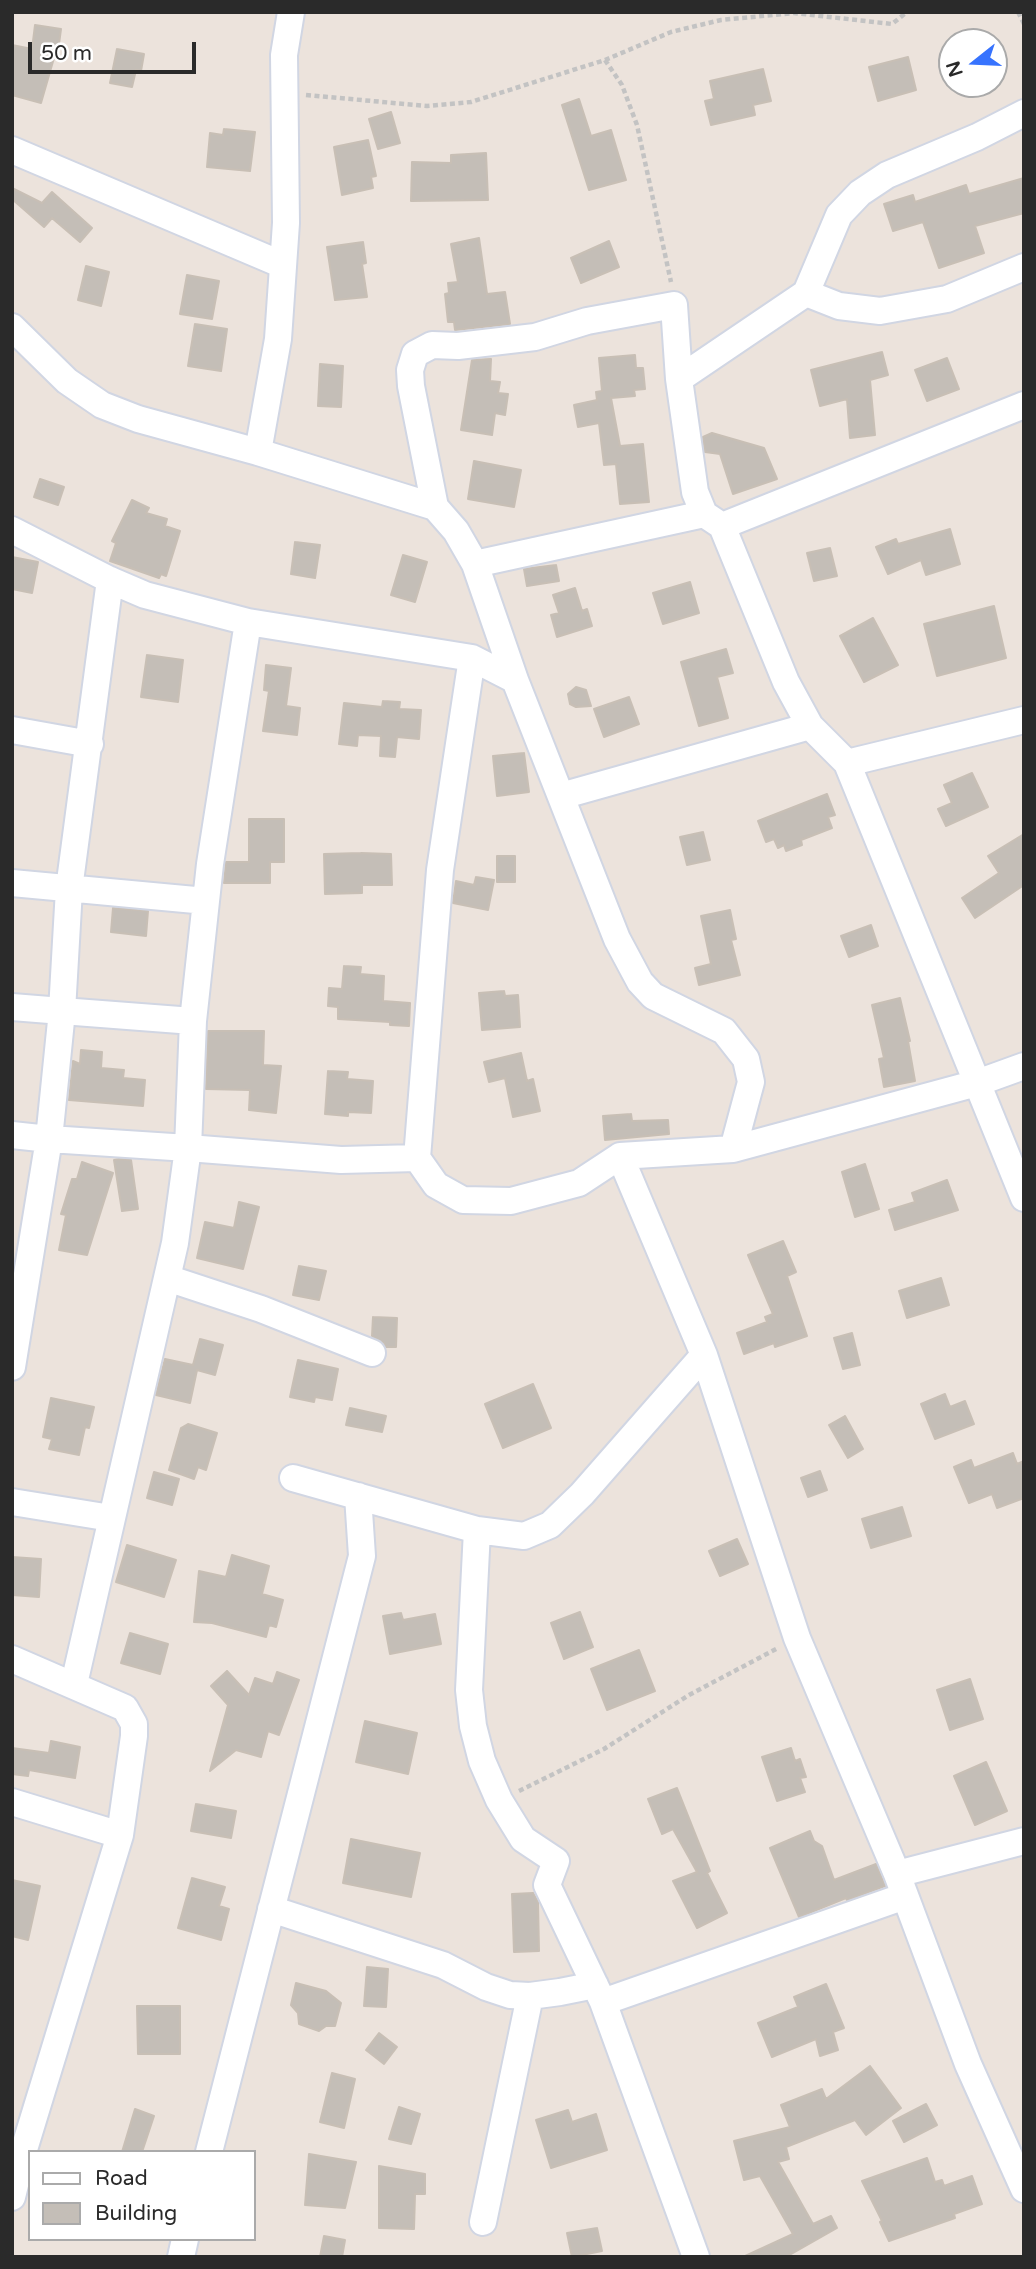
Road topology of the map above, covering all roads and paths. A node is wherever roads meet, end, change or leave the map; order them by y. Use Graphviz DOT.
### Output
graph roads {
  1 [pos="291,12"];
  2 [pos="908,12"];
  3 [pos="1018,12"];
  4 [pos="1024,24"];
  5 [pos="604,60"];
  6 [pos="284,93"];
  7 [pos="1024,113"];
  8 [pos="12,150"];
  9 [pos="283,265"];
  10 [pos="1024,267"];
  11 [pos="806,293"];
  12 [pos="674,305"];
  13 [pos="12,327"];
  14 [pos="679,379"];
  15 [pos="1024,404"];
  16 [pos="258,452"];
  17 [pos="435,507"];
  18 [pos="713,520"];
  19 [pos="12,530"];
  20 [pos="475,564"];
  21 [pos="110,580"];
  22 [pos="248,622"];
  23 [pos="472,658"];
  24 [pos="515,680"];
  25 [pos="1024,720"];
  26 [pos="810,726"];
  27 [pos="12,730"];
  28 [pos="90,744"];
  29 [pos="847,763"];
  30 [pos="561,796"];
  31 [pos="12,883"];
  32 [pos="69,889"];
  33 [pos="206,901"];
  34 [pos="12,1007"];
  35 [pos="62,1012"];
  36 [pos="192,1021"];
  37 [pos="1024,1066"];
  38 [pos="977,1083"];
  39 [pos="12,1135"];
  40 [pos="49,1139"];
  41 [pos="188,1148"];
  42 [pos="733,1149"];
  43 [pos="620,1156"];
  44 [pos="417,1157"];
  45 [pos="1024,1198"];
  46 [pos="167,1278"];
  47 [pos="372,1353"];
  48 [pos="704,1355"];
  49 [pos="12,1367"];
  50 [pos="293,1478"];
  51 [pos="358,1496"];
  52 [pos="12,1503"];
  53 [pos="111,1518"];
  54 [pos="477,1530"];
  55 [pos="797,1638"];
  56 [pos="12,1659"];
  57 [pos="74,1684"];
  58 [pos="499,1800"];
  59 [pos="12,1802"];
  60 [pos="121,1835"];
  61 [pos="1024,1841"];
  62 [pos="901,1885"];
  63 [pos="271,1909"];
  64 [pos="599,1993"];
  65 [pos="530,1996"];
  66 [pos="210,2150"];
  67 [pos="17,2156"];
  68 [pos="1024,2189"];
  69 [pos="12,2197"];
  70 [pos="483,2222"];
  71 [pos="696,2257"];
  1 -- 6 [label="street"];
  2 -- 5 [label="path"];
  3 -- 4 [label="path"];
  5 -- 6 [label="path"];
  5 -- 12 [label="path"];
  6 -- 9 [label="street"];
  7 -- 11 [label="street"];
  8 -- 9 [label="street"];
  9 -- 16 [label="street"];
  10 -- 11 [label="street"];
  11 -- 14 [label="street"];
  12 -- 14 [label="street"];
  12 -- 17 [label="street"];
  13 -- 16 [label="street"];
  14 -- 18 [label="street"];
  15 -- 18 [label="street"];
  16 -- 17 [label="street"];
  17 -- 20 [label="street"];
  18 -- 20 [label="street"];
  18 -- 26 [label="street"];
  19 -- 21 [label="street"];
  20 -- 24 [label="street"];
  21 -- 22 [label="street"];
  21 -- 28 [label="street"];
  22 -- 23 [label="street"];
  22 -- 33 [label="street"];
  23 -- 24 [label="street"];
  23 -- 44 [label="street"];
  24 -- 30 [label="street"];
  25 -- 29 [label="street"];
  26 -- 29 [label="street"];
  26 -- 30 [label="street"];
  27 -- 28 [label="street"];
  28 -- 32 [label="street"];
  29 -- 38 [label="street"];
  30 -- 42 [label="street"];
  31 -- 32 [label="street"];
  32 -- 33 [label="street"];
  32 -- 35 [label="street"];
  33 -- 36 [label="street"];
  34 -- 35 [label="street"];
  35 -- 36 [label="street"];
  35 -- 40 [label="street"];
  36 -- 41 [label="street"];
  37 -- 38 [label="street"];
  38 -- 42 [label="street"];
  38 -- 45 [label="street"];
  39 -- 40 [label="street"];
  40 -- 41 [label="street"];
  40 -- 49 [label="street"];
  41 -- 44 [label="street"];
  41 -- 46 [label="street"];
  42 -- 43 [label="street"];
  43 -- 44 [label="street"];
  43 -- 48 [label="street"];
  46 -- 47 [label="street"];
  46 -- 53 [label="street"];
  48 -- 54 [label="street"];
  48 -- 55 [label="street"];
  50 -- 51 [label="street"];
  51 -- 54 [label="street"];
  51 -- 63 [label="street"];
  52 -- 53 [label="street"];
  53 -- 57 [label="street"];
  54 -- 58 [label="street"];
  55 -- 58 [label="path"];
  55 -- 62 [label="street"];
  56 -- 57 [label="street"];
  57 -- 60 [label="street"];
  58 -- 64 [label="street"];
  59 -- 60 [label="street"];
  60 -- 67 [label="street"];
  61 -- 62 [label="street"];
  62 -- 64 [label="street"];
  62 -- 68 [label="street"];
  63 -- 65 [label="street"];
  63 -- 66 [label="street"];
  64 -- 65 [label="street"];
  64 -- 71 [label="street"];
  65 -- 70 [label="street"];
  67 -- 69 [label="street"];
}
